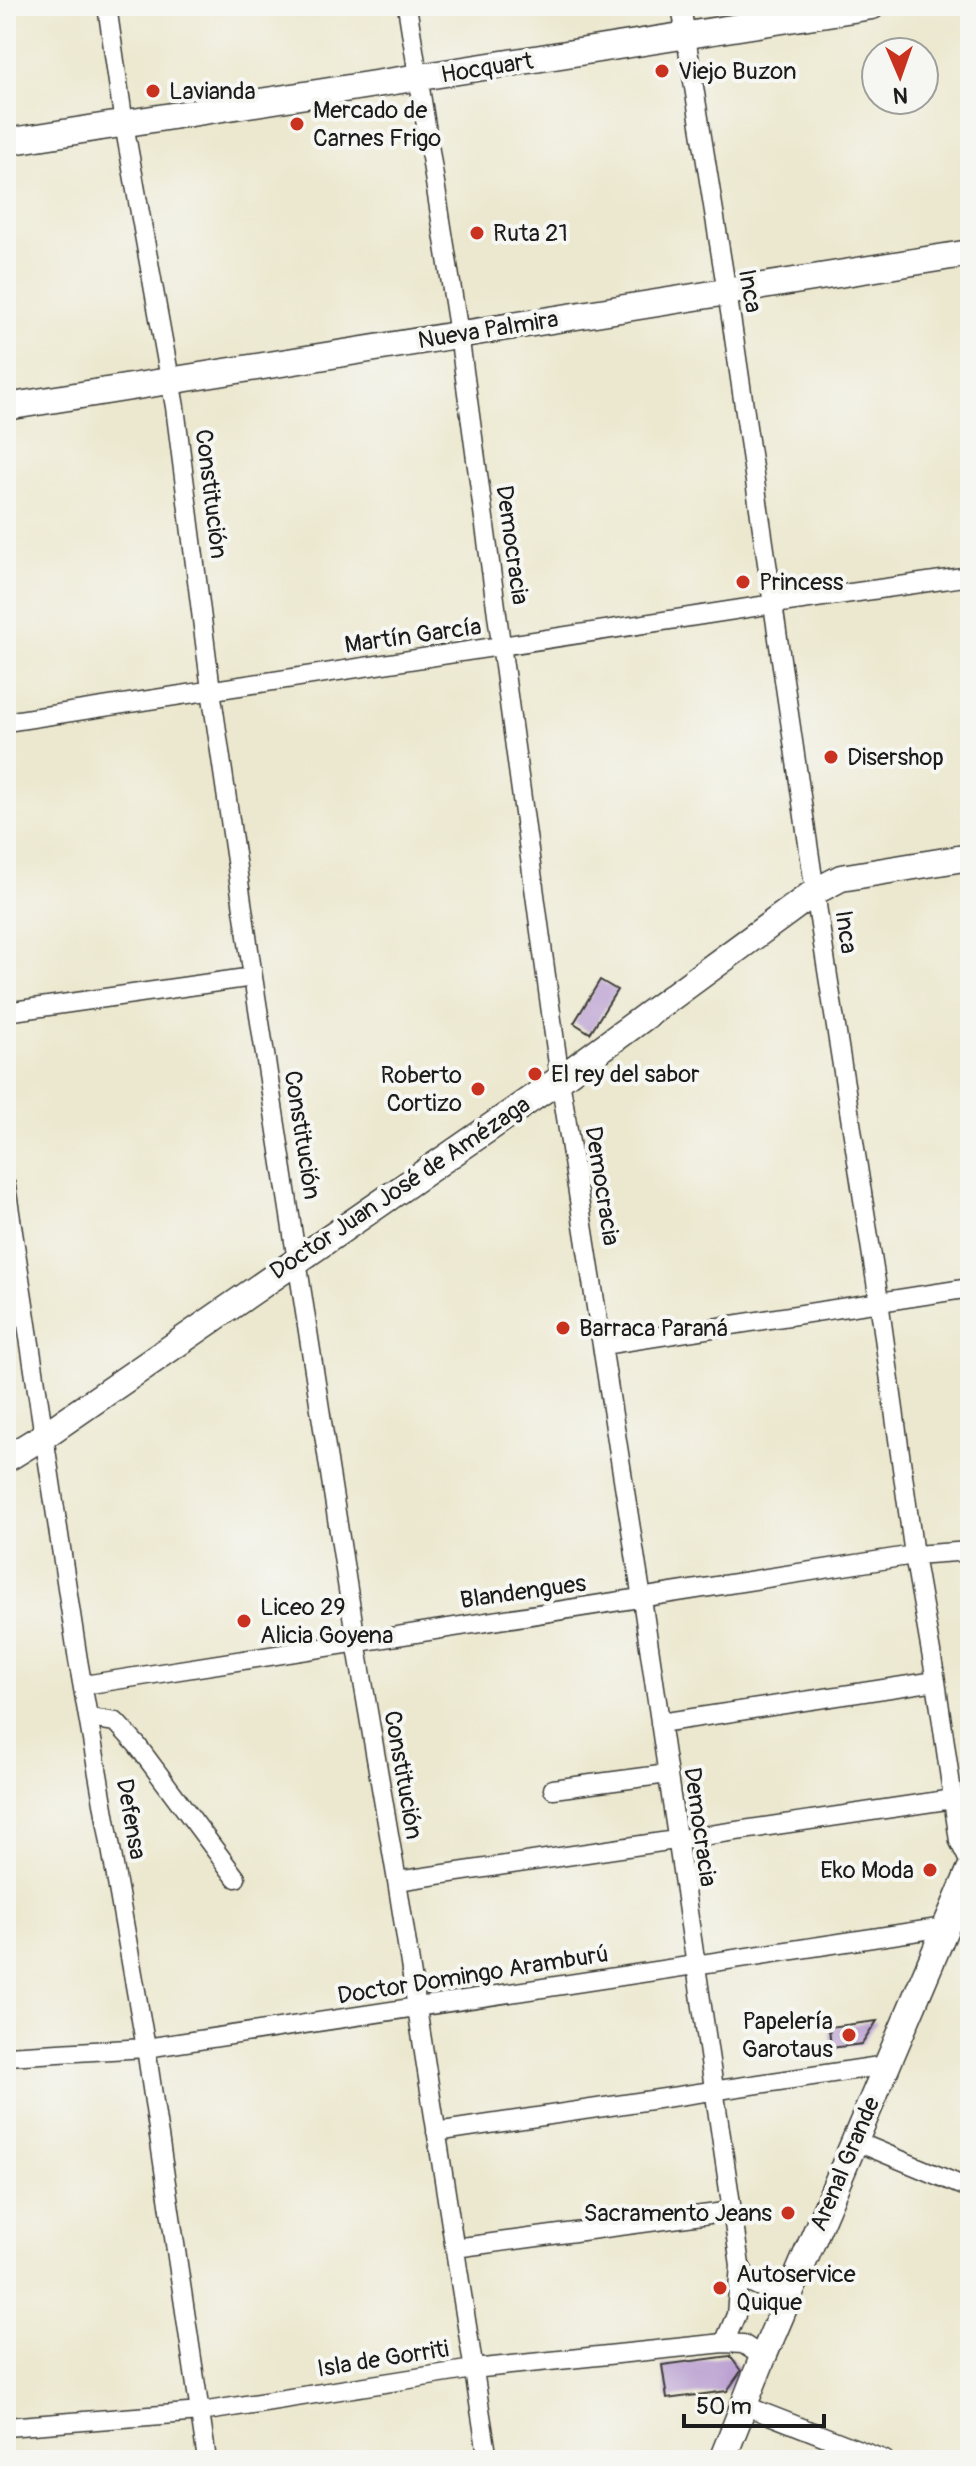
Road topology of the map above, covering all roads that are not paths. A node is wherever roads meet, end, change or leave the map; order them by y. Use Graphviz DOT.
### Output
graph roads {
  1 [pos="107,6"];
  2 [pos="407,6"];
  3 [pos="681,6"];
  4 [pos="872,6"];
  5 [pos="684,35"];
  6 [pos="417,79"];
  7 [pos="124,124"];
  8 [pos="6,142"];
  9 [pos="970,253"];
  10 [pos="726,292"];
  11 [pos="459,334"];
  12 [pos="171,382"];
  13 [pos="6,407"];
  14 [pos="970,576"];
  15 [pos="774,604"];
  16 [pos="502,647"];
  17 [pos="211,690"];
  18 [pos="6,722"];
  19 [pos="970,857"];
  20 [pos="816,891"];
  21 [pos="253,977"];
  22 [pos="6,1012"];
  23 [pos="560,1079"];
  24 [pos="6,1187"];
  25 [pos="297,1259"];
  26 [pos="970,1288"];
  27 [pos="879,1301"];
  28 [pos="603,1345"];
  29 [pos="45,1435"];
  30 [pos="6,1459"];
  31 [pos="970,1551"];
  32 [pos="914,1555"];
  33 [pos="642,1599"];
  34 [pos="356,1641"];
  35 [pos="936,1681"];
  36 [pos="84,1685"];
  37 [pos="89,1718"];
  38 [pos="660,1723"];
  39 [pos="668,1774"];
  40 [pos="553,1789"];
  41 [pos="953,1799"];
  42 [pos="677,1839"];
  43 [pos="970,1863"];
  44 [pos="970,1870"];
  45 [pos="236,1878"];
  46 [pos="397,1881"];
  47 [pos="945,1927"];
  48 [pos="696,1966"];
  49 [pos="416,2008"];
  50 [pos="146,2048"];
  51 [pos="6,2056"];
  52 [pos="886,2065"];
  53 [pos="714,2090"];
  54 [pos="436,2132"];
  55 [pos="855,2141"];
  56 [pos="970,2189"];
  57 [pos="732,2211"];
  58 [pos="455,2248"];
  59 [pos="740,2265"];
  60 [pos="787,2299"];
  61 [pos="724,2343"];
  62 [pos="763,2357"];
  63 [pos="473,2369"];
  64 [pos="746,2406"];
  65 [pos="201,2412"];
  66 [pos="6,2427"];
  67 [pos="207,2460"];
  68 [pos="488,2460"];
  69 [pos="722,2460"];
  70 [pos="885,2460"];
  1 -- 7 [label="street, Constitución"];
  2 -- 6 [label="street, Democracia"];
  3 -- 5 [label="street, Inca"];
  4 -- 5 [label="street, Hocquart"];
  5 -- 6 [label="street, Hocquart"];
  5 -- 10 [label="street, Inca"];
  6 -- 7 [label="street, Hocquart"];
  6 -- 11 [label="street, Democracia"];
  7 -- 8 [label="street, Hocquart"];
  7 -- 12 [label="street, Constitución"];
  9 -- 10 [label="street, Nueva Palmira"];
  10 -- 11 [label="street, Nueva Palmira"];
  10 -- 15 [label="street, Inca"];
  11 -- 12 [label="street, Nueva Palmira"];
  11 -- 16 [label="street, Democracia"];
  12 -- 13 [label="street, Nueva Palmira"];
  12 -- 17 [label="street, Constitución"];
  14 -- 15 [label="street, Martín García"];
  15 -- 16 [label="street, Martín García"];
  15 -- 20 [label="street, Inca"];
  16 -- 17 [label="street, Martín García"];
  16 -- 23 [label="street, Democracia"];
  17 -- 18 [label="street, Martín García"];
  17 -- 21 [label="street, Constitución"];
  19 -- 20 [label="street, Doctor Juan José de Amézaga"];
  20 -- 23 [label="street, Doctor Juan José de Amézaga"];
  20 -- 27 [label="street, Inca"];
  21 -- 22 [label="street"];
  21 -- 25 [label="street, Constitución"];
  23 -- 25 [label="street, Doctor Juan José de Amézaga"];
  23 -- 28 [label="street, Democracia"];
  24 -- 29 [label="street, Defensa"];
  25 -- 29 [label="street, Doctor Juan José de Amézaga"];
  25 -- 34 [label="street, Constitución"];
  26 -- 27 [label="street"];
  27 -- 28 [label="street"];
  27 -- 32 [label="street, Inca"];
  28 -- 33 [label="street, Democracia"];
  29 -- 30 [label="street, Doctor Juan José de Amézaga"];
  29 -- 36 [label="street, Defensa"];
  31 -- 32 [label="street, Blandengues"];
  32 -- 33 [label="street, Blandengues"];
  32 -- 35 [label="street, Inca"];
  33 -- 34 [label="street, Blandengues"];
  33 -- 38 [label="street, Democracia"];
  34 -- 36 [label="street, Blandengues"];
  34 -- 46 [label="street, Constitución"];
  35 -- 38 [label="street"];
  35 -- 41 [label="street, Inca"];
  36 -- 37 [label="street, Defensa"];
  37 -- 45 [label="street"];
  37 -- 50 [label="street, Defensa"];
  38 -- 39 [label="street, Democracia"];
  39 -- 40 [label="street"];
  39 -- 42 [label="street, Democracia"];
  41 -- 42 [label="street"];
  41 -- 43 [label="street, Inca"];
  42 -- 46 [label="street"];
  42 -- 48 [label="street, Democracia"];
  44 -- 47 [label="street, Arenal Grande"];
  46 -- 49 [label="street, Constitución"];
  47 -- 48 [label="street, Doctor Domingo Aramburú"];
  47 -- 52 [label="street, Arenal Grande"];
  48 -- 49 [label="street, Doctor Domingo Aramburú"];
  48 -- 53 [label="street, Democracia"];
  49 -- 50 [label="street, Doctor Domingo Aramburú"];
  49 -- 54 [label="street, Constitución"];
  50 -- 51 [label="street, Doctor Domingo Aramburú"];
  50 -- 65 [label="street, Defensa"];
  52 -- 53 [label="street"];
  52 -- 55 [label="street, Arenal Grande"];
  53 -- 54 [label="street"];
  53 -- 57 [label="street, Democracia"];
  54 -- 58 [label="street, Constitución"];
  55 -- 56 [label="street"];
  55 -- 60 [label="street, Arenal Grande"];
  57 -- 58 [label="street"];
  57 -- 59 [label="street, Democracia"];
  58 -- 63 [label="street, Constitución"];
  59 -- 60 [label="street"];
  59 -- 61 [label="street, Democracia"];
  60 -- 62 [label="street, Arenal Grande"];
  61 -- 62 [label="street, Isla de Gorriti"];
  61 -- 63 [label="street, Isla de Gorriti"];
  62 -- 64 [label="street, Arenal Grande"];
  63 -- 65 [label="street, Isla de Gorriti"];
  63 -- 68 [label="street, Constitución"];
  64 -- 69 [label="street, Arenal Grande"];
  64 -- 70 [label="street"];
  65 -- 66 [label="street, Isla de Gorriti"];
  65 -- 67 [label="street, Defensa"];
}
